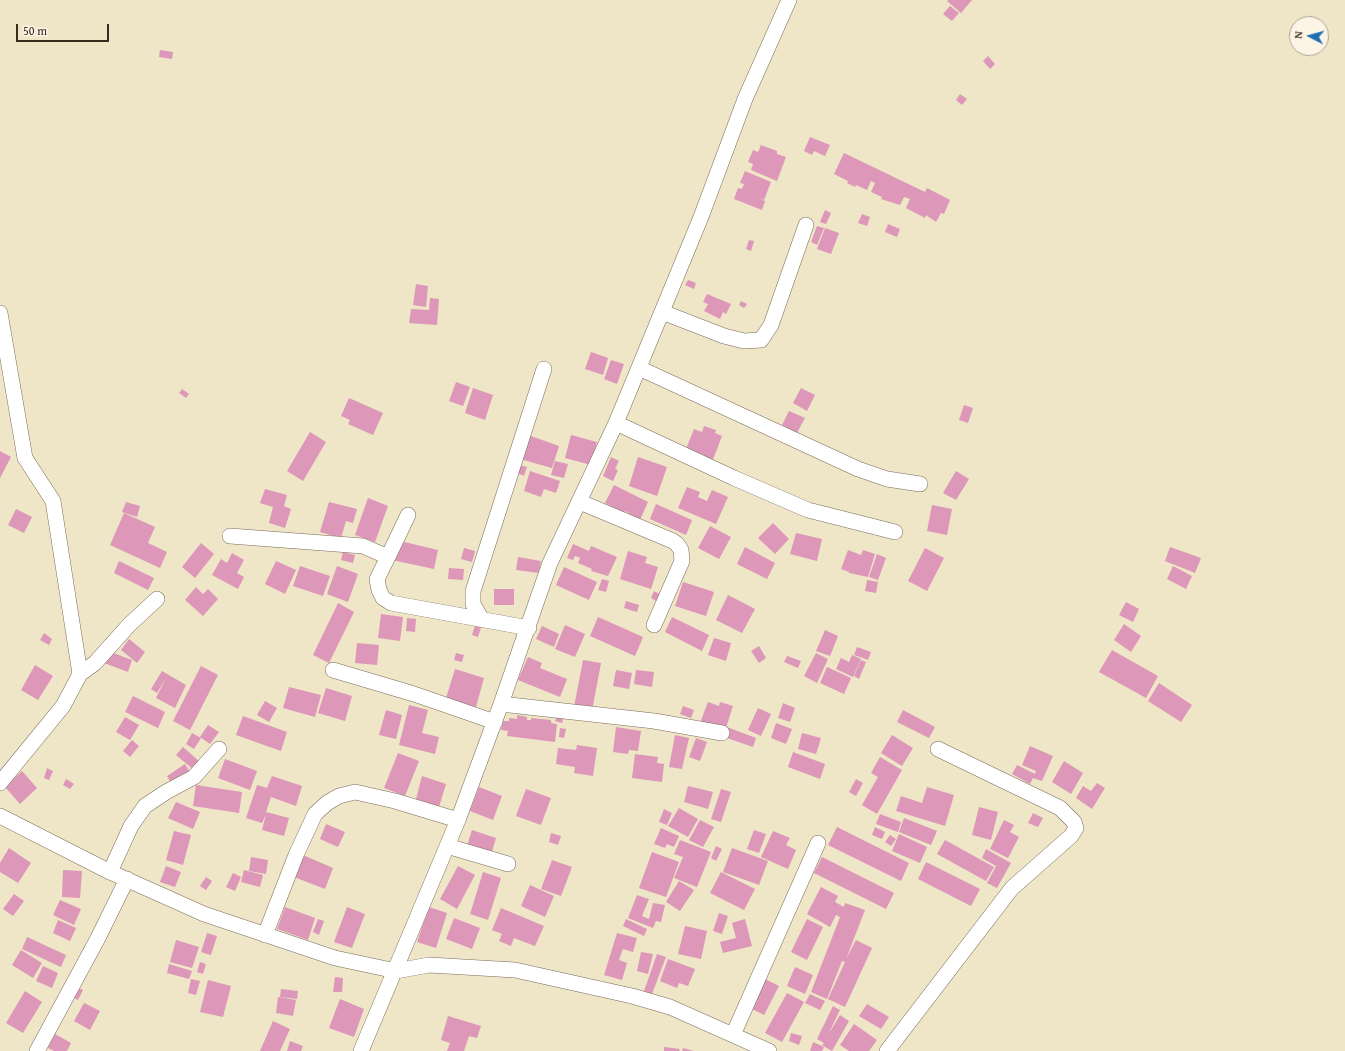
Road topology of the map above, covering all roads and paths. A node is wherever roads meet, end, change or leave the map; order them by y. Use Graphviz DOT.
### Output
graph roads {
  1 [pos="789,0"];
  2 [pos="806,225"];
  3 [pos="662,312"];
  4 [pos="0,313"];
  5 [pos="639,368"];
  6 [pos="544,369"];
  7 [pos="616,423"];
  8 [pos="920,484"];
  9 [pos="580,502"];
  10 [pos="408,515"];
  11 [pos="895,532"];
  12 [pos="230,536"];
  13 [pos="388,557"];
  14 [pos="157,599"];
  15 [pos="481,618"];
  16 [pos="654,625"];
  17 [pos="529,628"];
  18 [pos="333,670"];
  19 [pos="80,674"];
  20 [pos="501,704"];
  21 [pos="495,722"];
  22 [pos="722,733"];
  23 [pos="219,749"];
  24 [pos="938,749"];
  25 [pos="0,783"];
  26 [pos="0,816"];
  27 [pos="458,820"];
  28 [pos="818,843"];
  29 [pos="447,846"];
  30 [pos="508,864"];
  31 [pos="110,872"];
  32 [pos="127,879"];
  33 [pos="265,935"];
  34 [pos="396,971"];
  35 [pos="733,1035"];
  36 [pos="37,1051"];
  37 [pos="361,1051"];
  38 [pos="769,1051"];
  39 [pos="886,1051"];
  1 -- 3 [label="street"];
  2 -- 3 [label="street"];
  3 -- 5 [label="street"];
  4 -- 19 [label="street"];
  5 -- 7 [label="street"];
  5 -- 8 [label="street"];
  6 -- 15 [label="street"];
  7 -- 9 [label="street"];
  7 -- 11 [label="street"];
  9 -- 16 [label="street"];
  9 -- 17 [label="street"];
  10 -- 13 [label="street"];
  12 -- 13 [label="street"];
  13 -- 15 [label="street"];
  14 -- 19 [label="street"];
  15 -- 17 [label="street"];
  17 -- 20 [label="street"];
  18 -- 21 [label="street"];
  19 -- 25 [label="street"];
  20 -- 21 [label="street"];
  20 -- 22 [label="street"];
  21 -- 27 [label="street"];
  23 -- 31 [label="street"];
  24 -- 39 [label="street"];
  26 -- 31 [label="street"];
  27 -- 29 [label="street"];
  27 -- 33 [label="street"];
  28 -- 35 [label="street"];
  29 -- 30 [label="street"];
  29 -- 34 [label="street"];
  31 -- 32 [label="street"];
  32 -- 33 [label="street"];
  32 -- 36 [label="street"];
  33 -- 34 [label="street"];
  34 -- 35 [label="street"];
  34 -- 37 [label="street"];
  35 -- 38 [label="street"];
}
